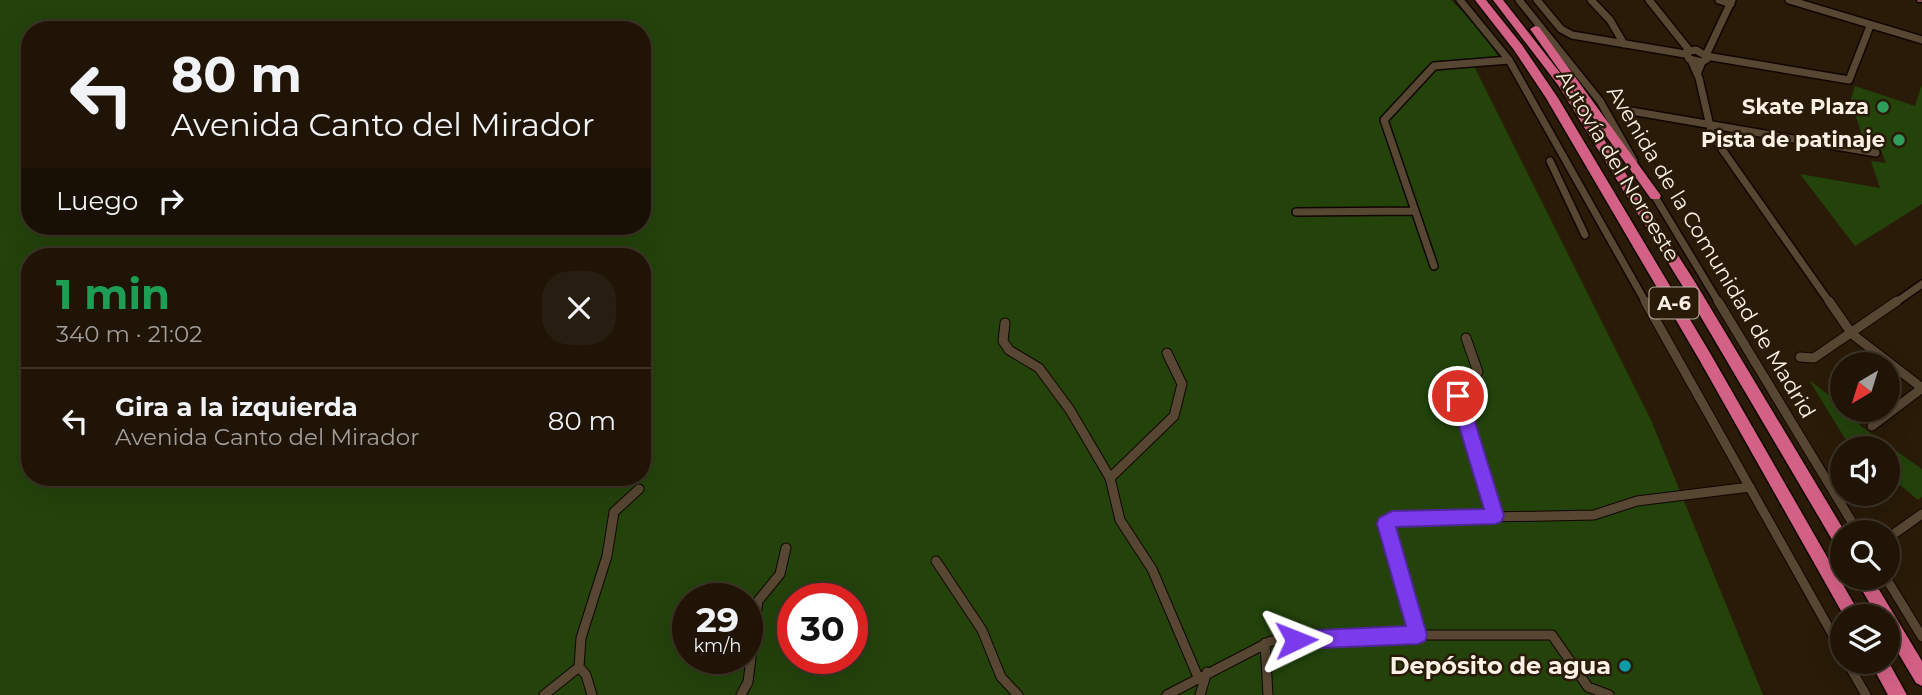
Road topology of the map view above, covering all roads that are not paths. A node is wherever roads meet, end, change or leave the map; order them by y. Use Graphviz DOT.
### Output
graph roads {
  1 [pos="1460,0"];
  2 [pos="1480,0"];
  3 [pos="1498,0"];
  4 [pos="1510,0"];
  5 [pos="1522,0"];
  6 [pos="1537,0"];
  7 [pos="1591,0"];
  8 [pos="1648,0"];
  9 [pos="1719,0"];
  10 [pos="1789,0"];
  11 [pos="1732,2"];
  12 [pos="1870,26"];
  13 [pos="1922,40"];
  14 [pos="1625,44"];
  15 [pos="1687,52"];
  16 [pos="1705,54"];
  17 [pos="1509,60"];
  18 [pos="1691,60"];
  19 [pos="1698,72"];
  20 [pos="1625,110"];
  21 [pos="1706,124"];
  22 [pos="1876,153"];
  23 [pos="1550,160"];
  24 [pos="1558,177"];
  25 [pos="1577,177"];
  26 [pos="1655,196"];
  27 [pos="1415,211"];
  28 [pos="1296,212"];
  29 [pos="1585,235"];
  30 [pos="1434,266"];
  31 [pos="1922,284"];
  32 [pos="1005,323"];
  33 [pos="1852,334"];
  34 [pos="1466,338"];
  35 [pos="1167,353"];
  36 [pos="1800,356"];
  37 [pos="1922,388"];
  38 [pos="1872,426"];
  39 [pos="1110,478"];
  40 [pos="1750,487"];
  41 [pos="639,489"];
  42 [pos="1495,516"];
  43 [pos="1921,516"];
  44 [pos="1851,520"];
  45 [pos="1830,521"];
  46 [pos="1900,530"];
  47 [pos="786,548"];
  48 [pos="936,561"];
  49 [pos="1893,590"];
  50 [pos="1846,604"];
  51 [pos="1830,630"];
  52 [pos="1418,635"];
  53 [pos="1922,638"];
  54 [pos="1900,640"];
  55 [pos="1265,643"];
  56 [pos="579,667"];
  57 [pos="1854,674"];
  58 [pos="1886,674"];
  59 [pos="1203,675"];
  60 [pos="1922,677"];
  61 [pos="544,695"];
  62 [pos="592,695"];
  63 [pos="741,695"];
  64 [pos="1017,695"];
  65 [pos="1167,695"];
  66 [pos="1200,695"];
  67 [pos="1268,695"];
  68 [pos="1609,695"];
  69 [pos="1866,695"];
  70 [pos="1898,695"];
  1 -- 17 [label="street"];
  2 -- 50 [label="highway, Autovía del Noroeste / A-6"];
  3 -- 45 [label="highway, Autovía del Noroeste / A-6"];
  4 -- 26 [label="highway"];
  5 -- 26 [label="street, Avenida de la Comunidad de Madrid"];
  6 -- 14 [label="street"];
  7 -- 14 [label="street"];
  8 -- 15 [label="street"];
  9 -- 11 [label="street"];
  10 -- 12 [label="street"];
  11 -- 16 [label="street"];
  12 -- 13 [label="street"];
  12 -- 16 [label="street"];
  14 -- 15 [label="street"];
  15 -- 16 [label="street"];
  15 -- 18 [label="street"];
  16 -- 18 [label="street"];
  16 -- 19 [label="street"];
  17 -- 25 [label="street"];
  17 -- 27 [label="street"];
  18 -- 19 [label="street"];
  19 -- 21 [label="street"];
  20 -- 21 [label="street"];
  21 -- 22 [label="street"];
  21 -- 33 [label="street"];
  23 -- 24 [label="street"];
  24 -- 25 [label="street"];
  24 -- 29 [label="street"];
  25 -- 40 [label="street"];
  26 -- 44 [label="street, Avenida de la Comunidad de Madrid"];
  27 -- 28 [label="street"];
  27 -- 30 [label="street"];
  31 -- 33 [label="street"];
  32 -- 39 [label="street"];
  33 -- 36 [label="street"];
  33 -- 37 [label="street"];
  34 -- 42 [label="street"];
  35 -- 39 [label="street"];
  37 -- 38 [label="street"];
  39 -- 59 [label="street"];
  40 -- 42 [label="street"];
  40 -- 51 [label="street"];
  41 -- 56 [label="street"];
  42 -- 52 [label="street"];
  43 -- 46 [label="street"];
  47 -- 63 [label="street"];
  48 -- 64 [label="street"];
  49 -- 53 [label="street"];
  52 -- 55 [label="street"];
  52 -- 68 [label="street"];
  54 -- 60 [label="highway"];
  55 -- 59 [label="street"];
  55 -- 67 [label="street"];
  56 -- 61 [label="street"];
  56 -- 62 [label="street"];
  57 -- 69 [label="street"];
  58 -- 70 [label="highway"];
  59 -- 65 [label="street"];
  59 -- 66 [label="street"];
}
